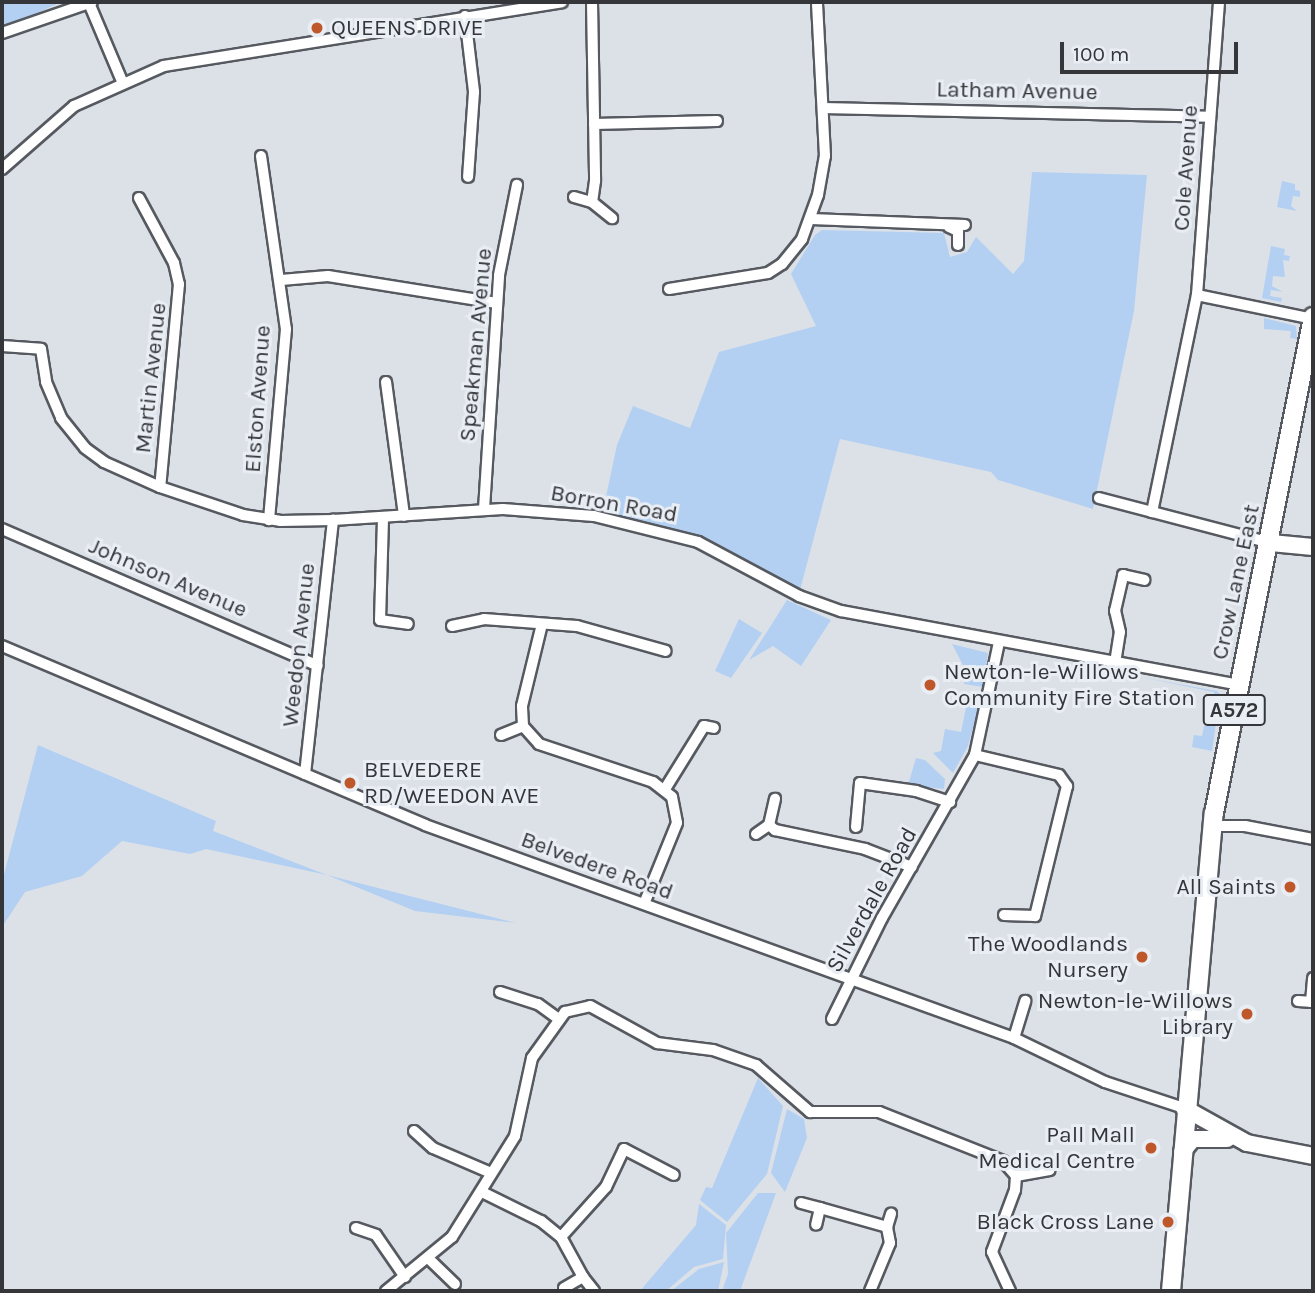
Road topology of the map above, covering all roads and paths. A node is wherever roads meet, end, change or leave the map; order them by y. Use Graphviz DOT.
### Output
graph roads {
  1 [pos="91,2"];
  2 [pos="562,2"];
  3 [pos="592,2"];
  4 [pos="817,2"];
  5 [pos="1219,2"];
  6 [pos="519,5"];
  7 [pos="465,16"];
  8 [pos="2,33"];
  9 [pos="122,81"];
  10 [pos="823,108"];
  11 [pos="1210,117"];
  12 [pos="717,121"];
  13 [pos="594,124"];
  14 [pos="261,156"];
  15 [pos="2,169"];
  16 [pos="468,177"];
  17 [pos="517,185"];
  18 [pos="574,197"];
  19 [pos="139,198"];
  20 [pos="592,202"];
  21 [pos="612,218"];
  22 [pos="811,219"];
  23 [pos="965,225"];
  24 [pos="949,227"];
  25 [pos="958,244"];
  26 [pos="281,280"];
  27 [pos="669,289"];
  28 [pos="1197,295"];
  29 [pos="497,303"];
  30 [pos="1313,318"];
  31 [pos="2,346"];
  32 [pos="386,382"];
  33 [pos="160,487"];
  34 [pos="1099,498"];
  35 [pos="484,509"];
  36 [pos="1152,512"];
  37 [pos="404,516"];
  38 [pos="383,519"];
  39 [pos="269,520"];
  40 [pos="333,520"];
  41 [pos="2,529"];
  42 [pos="1270,543"];
  43 [pos="1313,547"];
  44 [pos="1126,563"];
  45 [pos="1123,575"];
  46 [pos="1144,580"];
  47 [pos="380,621"];
  48 [pos="542,624"];
  49 [pos="408,625"];
  50 [pos="452,626"];
  51 [pos="379,634"];
  52 [pos="999,642"];
  53 [pos="2,646"];
  54 [pos="666,651"];
  55 [pos="1115,663"];
  56 [pos="318,666"];
  57 [pos="1239,685"];
  58 [pos="705,725"];
  59 [pos="523,726"];
  60 [pos="501,735"];
  61 [pos="975,755"];
  62 [pos="304,774"];
  63 [pos="666,789"];
  64 [pos="775,799"];
  65 [pos="950,802"];
  66 [pos="769,825"];
  67 [pos="1212,826"];
  68 [pos="856,827"];
  69 [pos="756,834"];
  70 [pos="1313,839"];
  71 [pos="912,867"];
  72 [pos="644,904"];
  73 [pos="1004,915"];
  74 [pos="1035,916"];
  75 [pos="1049,920"];
  76 [pos="1313,978"];
  77 [pos="852,979"];
  78 [pos="499,992"];
  79 [pos="1025,1001"];
  80 [pos="1298,1001"];
  81 [pos="1312,1002"];
  82 [pos="559,1019"];
  83 [pos="831,1019"];
  84 [pos="1014,1038"];
  85 [pos="1184,1108"];
  86 [pos="415,1130"];
  87 [pos="1247,1143"];
  88 [pos="611,1144"];
  89 [pos="624,1149"];
  90 [pos="1182,1153"];
  91 [pos="1313,1156"];
  92 [pos="1050,1171"];
  93 [pos="491,1173"];
  94 [pos="674,1175"];
  95 [pos="1016,1176"];
  96 [pos="482,1192"];
  97 [pos="801,1203"];
  98 [pos="820,1208"];
  99 [pos="891,1214"];
  100 [pos="816,1225"];
  101 [pos="356,1227"];
  102 [pos="887,1227"];
  103 [pos="561,1237"];
  104 [pos="429,1259"];
  105 [pos="405,1277"];
  106 [pos="583,1277"];
  107 [pos="455,1284"];
  108 [pos="564,1288"];
  109 [pos="387,1291"];
  110 [pos="594,1291"];
  111 [pos="870,1291"];
  112 [pos="1010,1291"];
  113 [pos="1171,1291"];
  1 -- 8 [label="street"];
  1 -- 9 [label="street"];
  2 -- 6 [label="street"];
  3 -- 13 [label="street"];
  4 -- 10 [label="street"];
  5 -- 11 [label="street, Cole Avenue"];
  6 -- 7 [label="street"];
  7 -- 9 [label="street"];
  7 -- 16 [label="street"];
  9 -- 15 [label="street"];
  10 -- 11 [label="street, Latham Avenue"];
  10 -- 22 [label="street"];
  11 -- 28 [label="street, Cole Avenue"];
  12 -- 13 [label="street"];
  13 -- 20 [label="street"];
  14 -- 26 [label="street, Elston Avenue"];
  17 -- 29 [label="street, Speakman Avenue"];
  18 -- 20 [label="street"];
  19 -- 33 [label="street, Martin Avenue"];
  20 -- 21 [label="street"];
  22 -- 24 [label="street"];
  22 -- 27 [label="street"];
  23 -- 24 [label="street"];
  24 -- 25 [label="street"];
  26 -- 29 [label="street"];
  26 -- 39 [label="street, Elston Avenue"];
  28 -- 30 [label="street"];
  28 -- 36 [label="street, Cole Avenue"];
  29 -- 35 [label="street, Speakman Avenue"];
  30 -- 42 [label="main road, Crow Lane East / A572"];
  31 -- 33 [label="street, Borron Road"];
  32 -- 37 [label="street"];
  33 -- 39 [label="street, Borron Road"];
  34 -- 36 [label="street"];
  35 -- 37 [label="street, Borron Road"];
  35 -- 52 [label="street, Borron Road"];
  36 -- 42 [label="street"];
  37 -- 38 [label="street, Borron Road"];
  38 -- 40 [label="street, Borron Road"];
  38 -- 47 [label="street"];
  39 -- 40 [label="street, Borron Road"];
  40 -- 56 [label="street, Weedon Avenue"];
  41 -- 56 [label="street, Johnson Avenue"];
  42 -- 43 [label="street"];
  42 -- 57 [label="main road, Crow Lane East / A572"];
  44 -- 45 [label="street"];
  45 -- 46 [label="street"];
  45 -- 55 [label="street"];
  47 -- 49 [label="street"];
  47 -- 51 [label="street"];
  48 -- 50 [label="street"];
  48 -- 54 [label="street"];
  48 -- 59 [label="street"];
  52 -- 55 [label="street, Borron Road"];
  52 -- 61 [label="street, Silverdale Road"];
  53 -- 62 [label="street, Belvedere Road"];
  55 -- 57 [label="street, Borron Road"];
  56 -- 62 [label="street, Weedon Avenue"];
  57 -- 67 [label="main road, Crow Lane East / A572"];
  58 -- 63 [label="street"];
  59 -- 60 [label="street"];
  59 -- 63 [label="street"];
  61 -- 65 [label="street, Silverdale Road"];
  61 -- 74 [label="street"];
  62 -- 72 [label="street, Belvedere Road"];
  63 -- 72 [label="street"];
  64 -- 66 [label="street"];
  65 -- 68 [label="street, Silverdale Road"];
  65 -- 71 [label="street, Silverdale Road"];
  66 -- 69 [label="street"];
  66 -- 71 [label="street"];
  67 -- 70 [label="street"];
  67 -- 85 [label="main road, Crow Lane East / A572"];
  71 -- 77 [label="street, Silverdale Road"];
  72 -- 77 [label="street, Belvedere Road"];
  73 -- 74 [label="street"];
  74 -- 75 [label="street"];
  76 -- 81 [label="street"];
  77 -- 83 [label="street, Silverdale Road"];
  77 -- 84 [label="street, Belvedere Road"];
  78 -- 82 [label="street"];
  79 -- 84 [label="street"];
  80 -- 81 [label="street"];
  82 -- 93 [label="street"];
  82 -- 95 [label="street"];
  84 -- 85 [label="street, Belvedere Road"];
  85 -- 87 [label="street"];
  85 -- 90 [label="main road, A572"];
  86 -- 93 [label="street"];
  87 -- 90 [label="street"];
  87 -- 91 [label="street"];
  88 -- 89 [label="street"];
  89 -- 94 [label="street"];
  89 -- 103 [label="street"];
  90 -- 113 [label="main road, A572"];
  92 -- 95 [label="street"];
  93 -- 96 [label="street"];
  95 -- 112 [label="street"];
  96 -- 103 [label="street"];
  96 -- 104 [label="street"];
  97 -- 98 [label="street"];
  98 -- 100 [label="street"];
  98 -- 102 [label="street"];
  99 -- 102 [label="street"];
  101 -- 105 [label="street"];
  102 -- 111 [label="street"];
  103 -- 106 [label="street"];
  104 -- 105 [label="street"];
  104 -- 107 [label="street"];
  105 -- 109 [label="street"];
  106 -- 108 [label="street"];
  106 -- 110 [label="street"];
}
